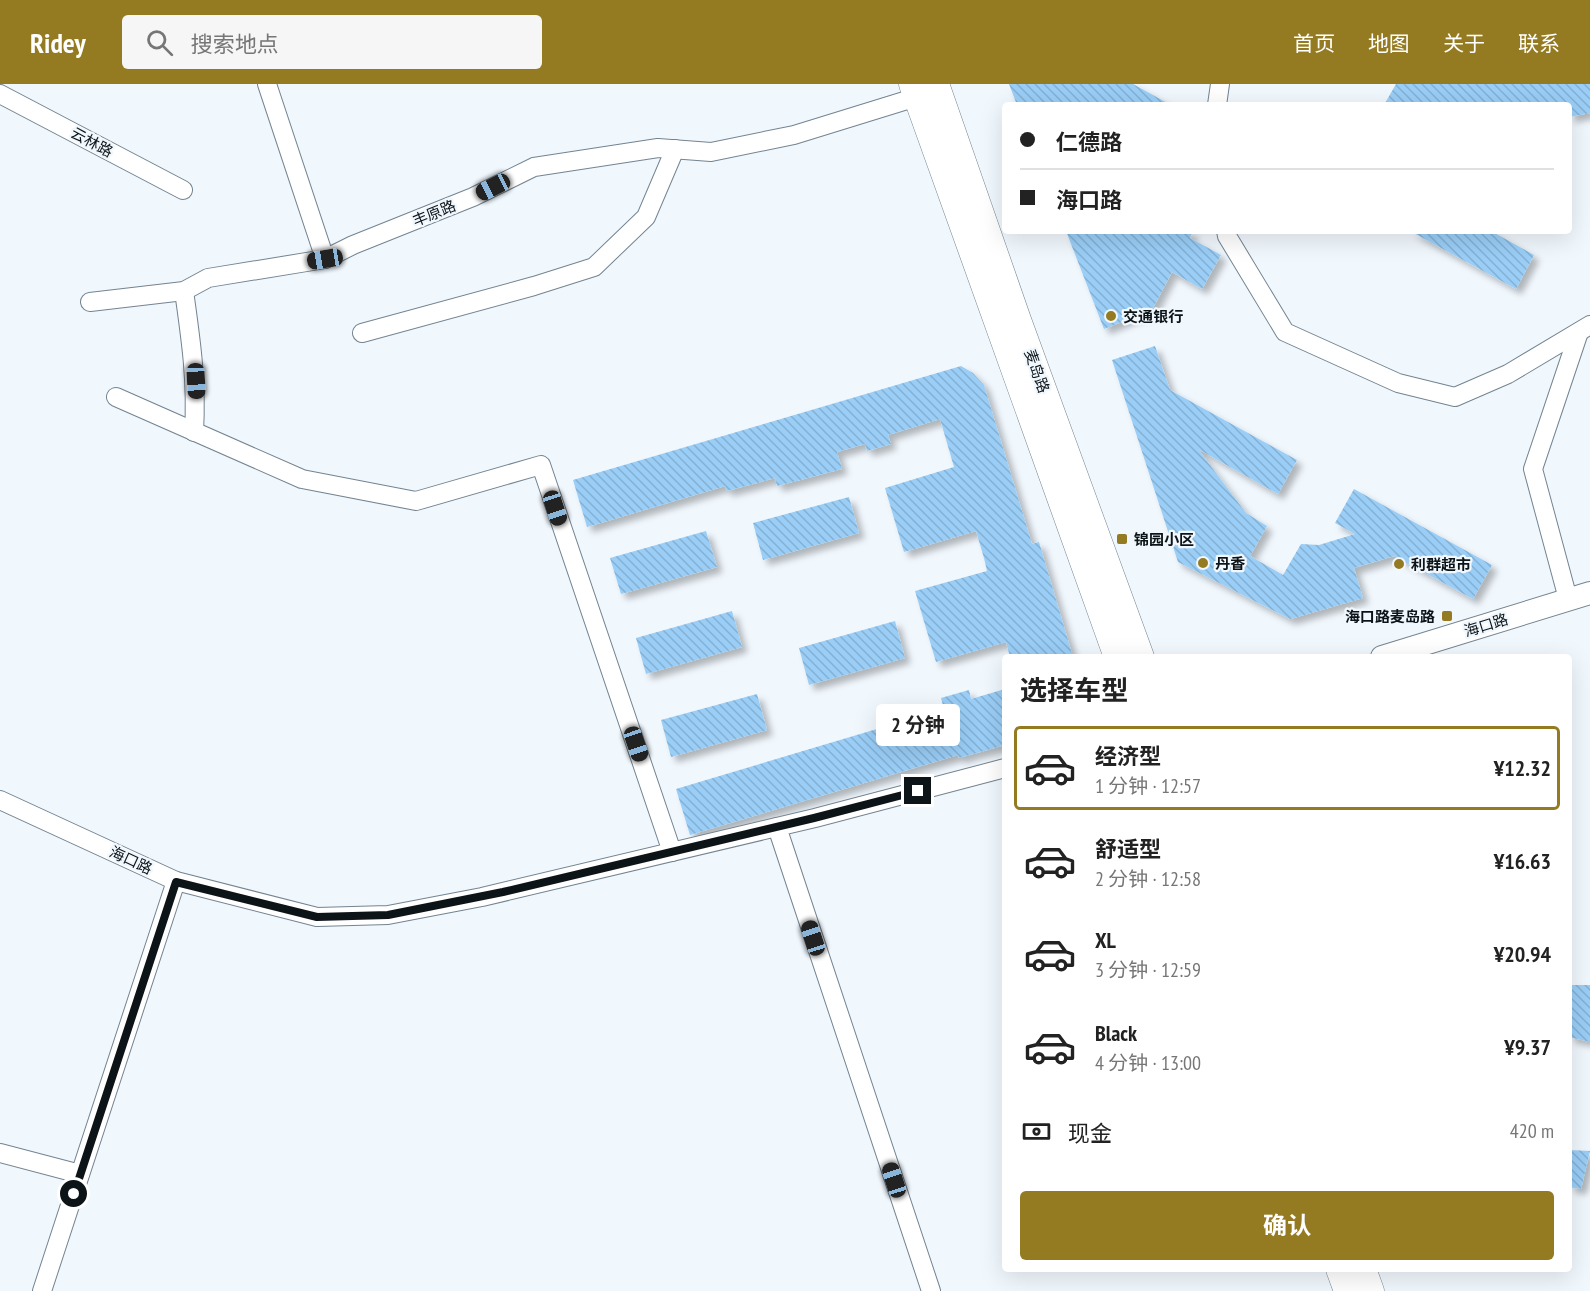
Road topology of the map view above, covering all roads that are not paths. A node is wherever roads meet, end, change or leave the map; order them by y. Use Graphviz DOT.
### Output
graph roads {
  1 [pos="267,84"];
  2 [pos="1220,84"];
  3 [pos="922,88"];
  4 [pos="0,94"];
  5 [pos="1217,102"];
  6 [pos="675,149"];
  7 [pos="183,190"];
  8 [pos="1227,234"];
  9 [pos="325,259"];
  10 [pos="184,291"];
  11 [pos="90,302"];
  12 [pos="1585,329"];
  13 [pos="362,333"];
  14 [pos="116,397"];
  15 [pos="194,432"];
  16 [pos="1590,593"];
  17 [pos="1568,599"];
  18 [pos="1116,654"];
  19 [pos="1140,654"];
  20 [pos="1392,654"];
  21 [pos="1002,769"];
  22 [pos="0,800"];
  23 [pos="777,827"];
  24 [pos="672,852"];
  25 [pos="176,882"];
  26 [pos="0,1152"];
  27 [pos="80,1174"];
  28 [pos="1340,1272"];
  29 [pos="1364,1272"];
  30 [pos="42,1291"];
  31 [pos="931,1291"];
  32 [pos="1347,1291"];
  33 [pos="1371,1291"];
  1 -- 9 [label="street"];
  2 -- 5 [label="street"];
  3 -- 6 [label="street, 丰原路"];
  3 -- 18 [label="main road, 麦岛路"];
  3 -- 19 [label="main road, 麦岛路"];
  4 -- 7 [label="street, 云林路"];
  6 -- 9 [label="street, 丰原路"];
  6 -- 13 [label="street"];
  8 -- 12 [label="street"];
  9 -- 10 [label="street, 丰原路"];
  10 -- 11 [label="street, 丰原路"];
  10 -- 15 [label="street"];
  12 -- 17 [label="street"];
  14 -- 15 [label="street"];
  15 -- 24 [label="street"];
  16 -- 17 [label="street, 海口路"];
  17 -- 20 [label="street, 海口路"];
  21 -- 23 [label="street, 海口路"];
  22 -- 25 [label="street, 海口路"];
  23 -- 24 [label="street, 海口路"];
  23 -- 31 [label="street"];
  24 -- 25 [label="street, 海口路"];
  25 -- 27 [label="street"];
  26 -- 27 [label="street"];
  27 -- 30 [label="street"];
  28 -- 32 [label="main road"];
  29 -- 33 [label="main road"];
}
